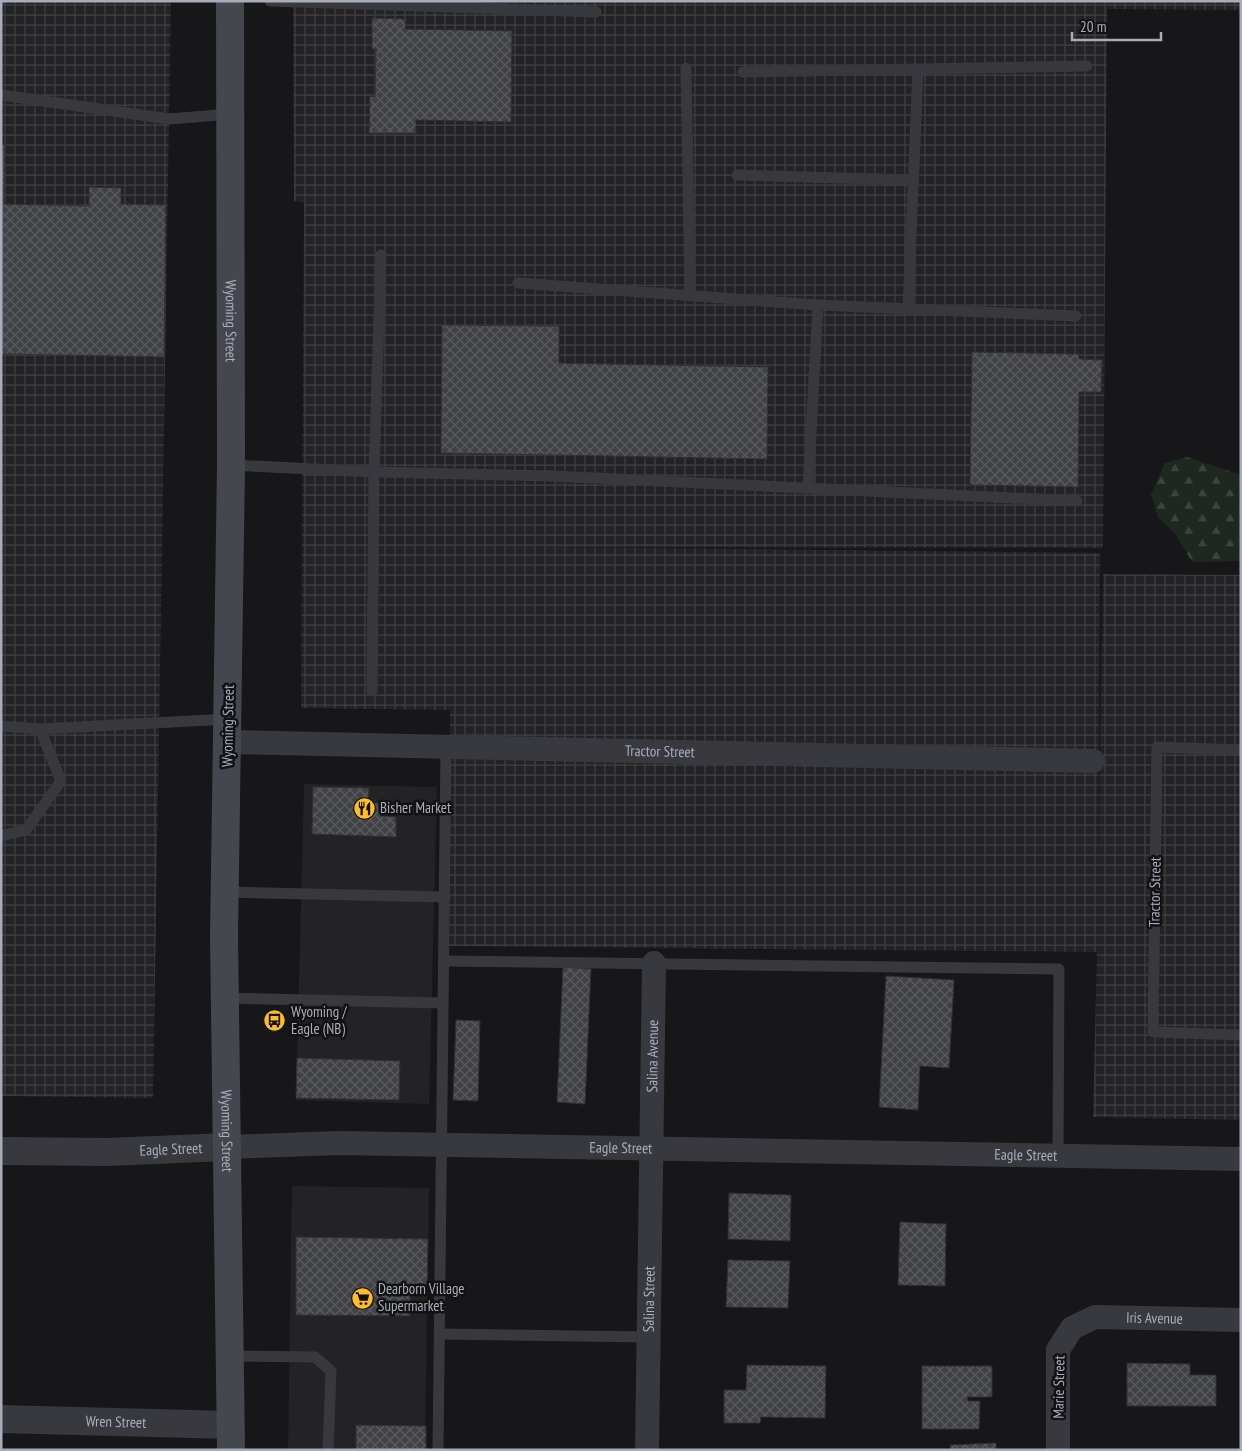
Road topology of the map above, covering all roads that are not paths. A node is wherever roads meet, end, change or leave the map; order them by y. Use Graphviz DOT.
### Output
graph roads {
  1 [pos="230,1"];
  2 [pos="270,1"];
  3 [pos="596,12"];
  4 [pos="1086,66"];
  5 [pos="686,68"];
  6 [pos="918,69"];
  7 [pos="743,72"];
  8 [pos="1,95"];
  9 [pos="231,114"];
  10 [pos="737,175"];
  11 [pos="913,180"];
  12 [pos="381,255"];
  13 [pos="518,283"];
  14 [pos="690,296"];
  15 [pos="818,305"];
  16 [pos="908,309"];
  17 [pos="1076,316"];
  18 [pos="231,465"];
  19 [pos="374,472"];
  20 [pos="808,488"];
  21 [pos="1077,501"];
  22 [pos="372,691"];
  23 [pos="1,726"];
  24 [pos="40,729"];
  25 [pos="228,730"];
  26 [pos="446,747"];
  27 [pos="1241,750"];
  28 [pos="1093,761"];
  29 [pos="1,836"];
  30 [pos="226,892"];
  31 [pos="445,896"];
  32 [pos="444,961"];
  33 [pos="654,963"];
  34 [pos="224,998"];
  35 [pos="443,1003"];
  36 [pos="1241,1035"];
  37 [pos="442,1144"];
  38 [pos="226,1147"];
  39 [pos="652,1148"];
  40 [pos="1,1151"];
  41 [pos="1058,1155"];
  42 [pos="1241,1159"];
  43 [pos="1241,1320"];
  44 [pos="1072,1328"];
  45 [pos="440,1334"];
  46 [pos="649,1337"];
  47 [pos="231,1356"];
  48 [pos="1,1419"];
  49 [pos="230,1437"];
  50 [pos="328,1450"];
  51 [pos="438,1450"];
  52 [pos="647,1450"];
  53 [pos="1058,1450"];
  1 -- 9 [label="main road, Wyoming Street"];
  2 -- 3 [label="lane"];
  4 -- 6 [label="lane"];
  5 -- 14 [label="lane"];
  6 -- 7 [label="lane"];
  6 -- 11 [label="lane"];
  8 -- 9 [label="lane"];
  9 -- 18 [label="main road, Wyoming Street"];
  10 -- 11 [label="lane"];
  11 -- 16 [label="lane"];
  12 -- 19 [label="lane"];
  13 -- 14 [label="lane"];
  14 -- 15 [label="lane"];
  15 -- 16 [label="lane"];
  15 -- 20 [label="lane"];
  16 -- 17 [label="lane"];
  18 -- 19 [label="lane"];
  18 -- 25 [label="main road, Wyoming Street"];
  19 -- 20 [label="lane"];
  19 -- 22 [label="lane"];
  20 -- 21 [label="lane"];
  23 -- 24 [label="lane"];
  24 -- 25 [label="lane"];
  24 -- 29 [label="lane"];
  25 -- 26 [label="street, Tractor Street"];
  25 -- 30 [label="main road, Wyoming Street"];
  26 -- 28 [label="street, Tractor Street"];
  26 -- 31 [label="lane"];
  27 -- 36 [label="lane, Tractor Street"];
  30 -- 31 [label="lane"];
  30 -- 34 [label="main road, Wyoming Street"];
  31 -- 32 [label="lane"];
  32 -- 33 [label="lane"];
  32 -- 35 [label="lane"];
  33 -- 39 [label="street, Salina Avenue"];
  33 -- 41 [label="lane"];
  34 -- 35 [label="lane"];
  34 -- 38 [label="main road, Wyoming Street"];
  35 -- 37 [label="lane"];
  37 -- 38 [label="street, Eagle Street"];
  37 -- 39 [label="street, Eagle Street"];
  37 -- 45 [label="lane"];
  38 -- 40 [label="street, Eagle Street"];
  38 -- 47 [label="main road, Wyoming Street"];
  39 -- 41 [label="street, Eagle Street"];
  39 -- 46 [label="street, Salina Street"];
  41 -- 42 [label="street, Eagle Street"];
  43 -- 44 [label="street, Iris Avenue"];
  44 -- 53 [label="street, Marie Street"];
  45 -- 46 [label="lane"];
  45 -- 51 [label="lane"];
  46 -- 52 [label="street, Salina Street"];
  47 -- 49 [label="main road, Wyoming Street"];
  47 -- 50 [label="lane"];
  48 -- 49 [label="street, Wren Street"];
}
